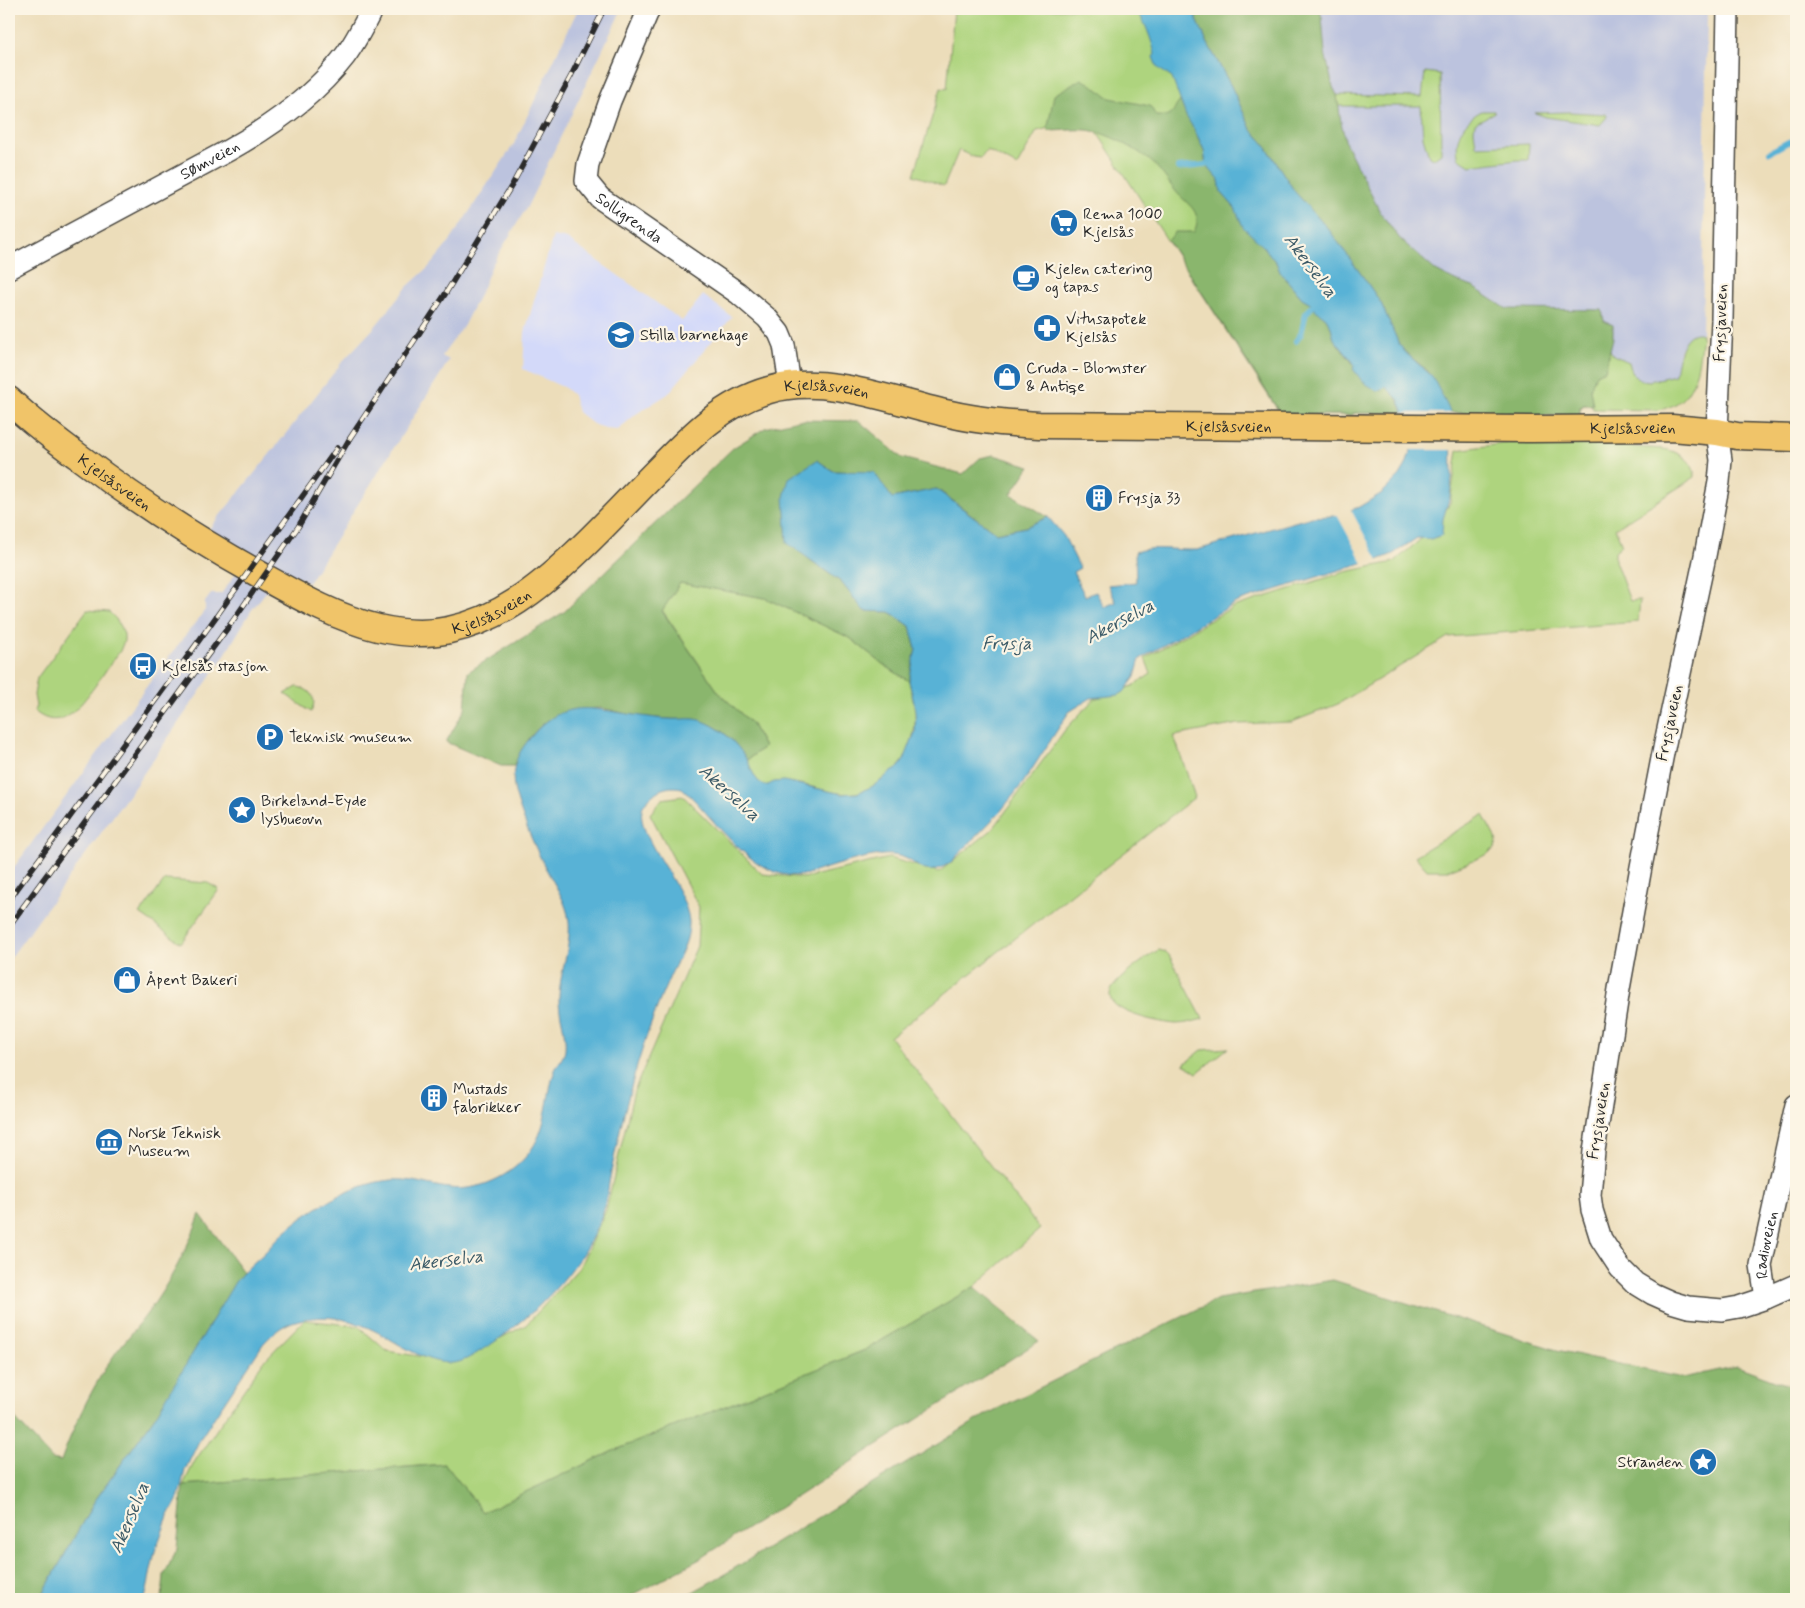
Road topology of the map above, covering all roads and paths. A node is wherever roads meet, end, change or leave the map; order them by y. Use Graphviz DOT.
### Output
graph roads {
  1 [pos="372,9"];
  2 [pos="649,9"];
  3 [pos="1728,9"];
  4 [pos="9,268"];
  5 [pos="790,385"];
  6 [pos="9,400"];
  7 [pos="1717,432"];
  8 [pos="1796,438"];
  9 [pos="1796,1104"];
  10 [pos="1796,1285"];
  11 [pos="1766,1298"];
  1 -- 4 [label="street, Sømveien"];
  2 -- 5 [label="street, Solligrenda"];
  3 -- 7 [label="street, Frysjaveien"];
  5 -- 6 [label="main road, Kjelsåsveien"];
  5 -- 7 [label="main road, Kjelsåsveien"];
  7 -- 8 [label="main road, Kjelsåsveien"];
  7 -- 11 [label="street, Frysjaveien"];
  9 -- 11 [label="street, Radioveien"];
  10 -- 11 [label="street, Frysjaveien"];
}
